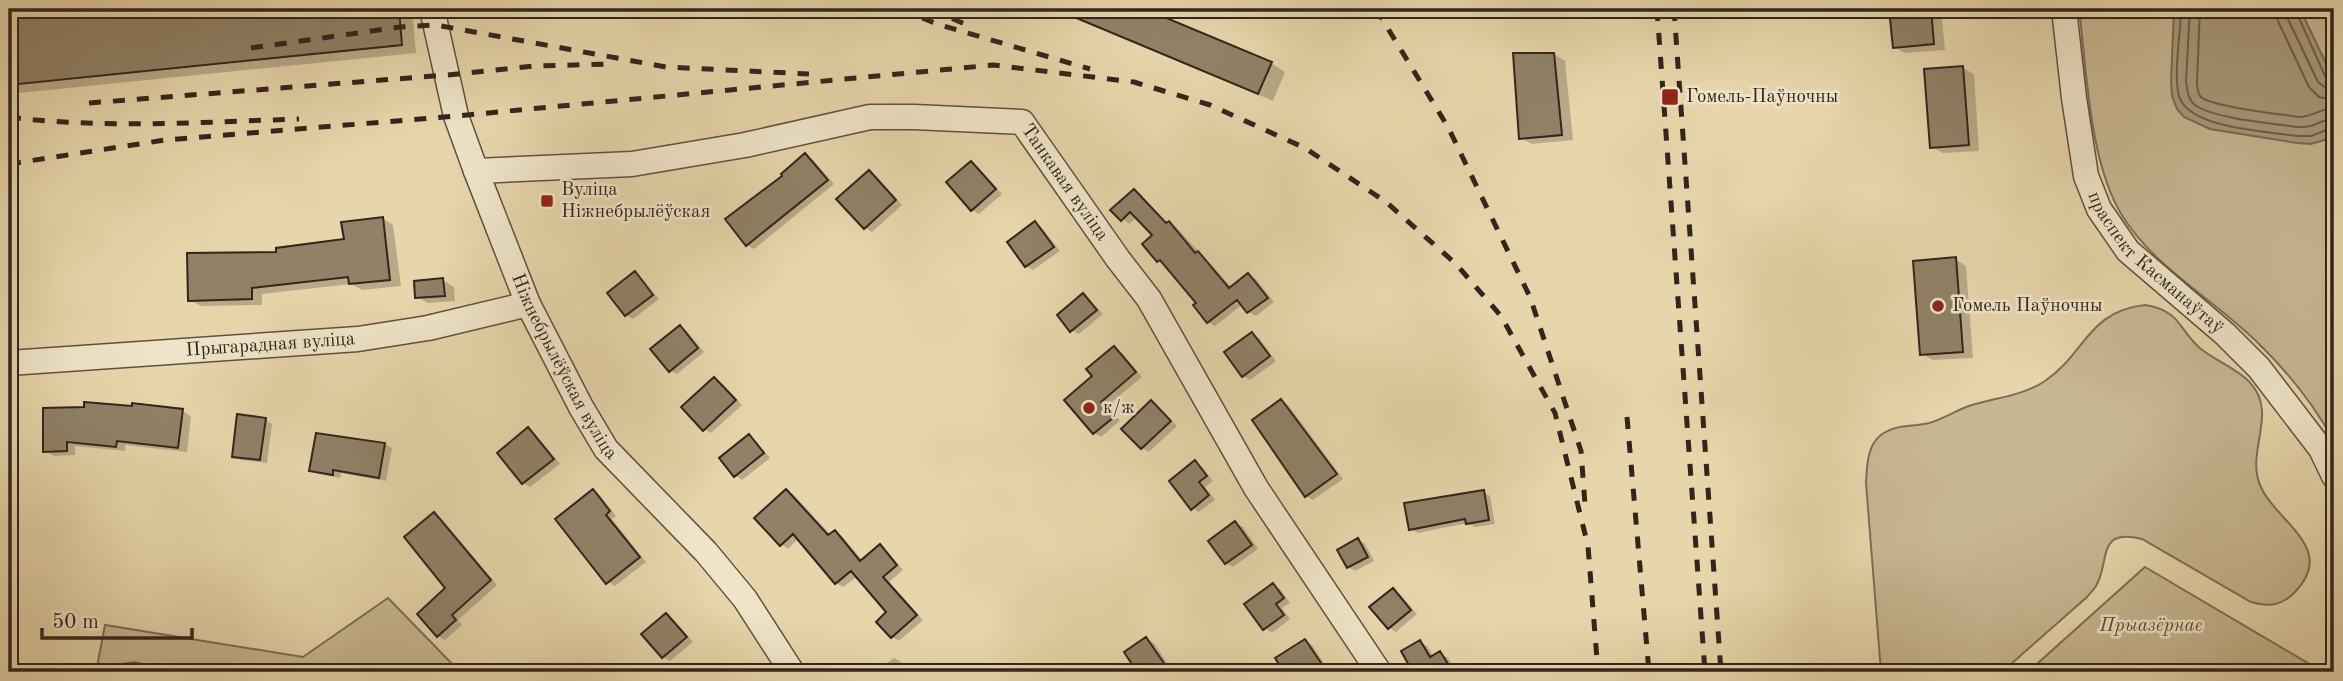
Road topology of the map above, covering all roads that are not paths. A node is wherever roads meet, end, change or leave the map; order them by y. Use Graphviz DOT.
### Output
graph roads {
  1 [pos="432,9"];
  2 [pos="2064,9"];
  3 [pos="476,171"];
  4 [pos="528,304"];
  5 [pos="9,363"];
  6 [pos="2334,475"];
  7 [pos="792,672"];
  8 [pos="1379,672"];
  1 -- 3 [label="street, Ніжнебрылёўская вуліца"];
  2 -- 6 [label="street, праспект Касманаўтаў"];
  3 -- 4 [label="street, Ніжнебрылёўская вуліца"];
  3 -- 8 [label="street, Танкавая вуліца"];
  4 -- 5 [label="street, Прыгарадная вуліца"];
  4 -- 7 [label="street, Ніжнебрылёўская вуліца"];
}
